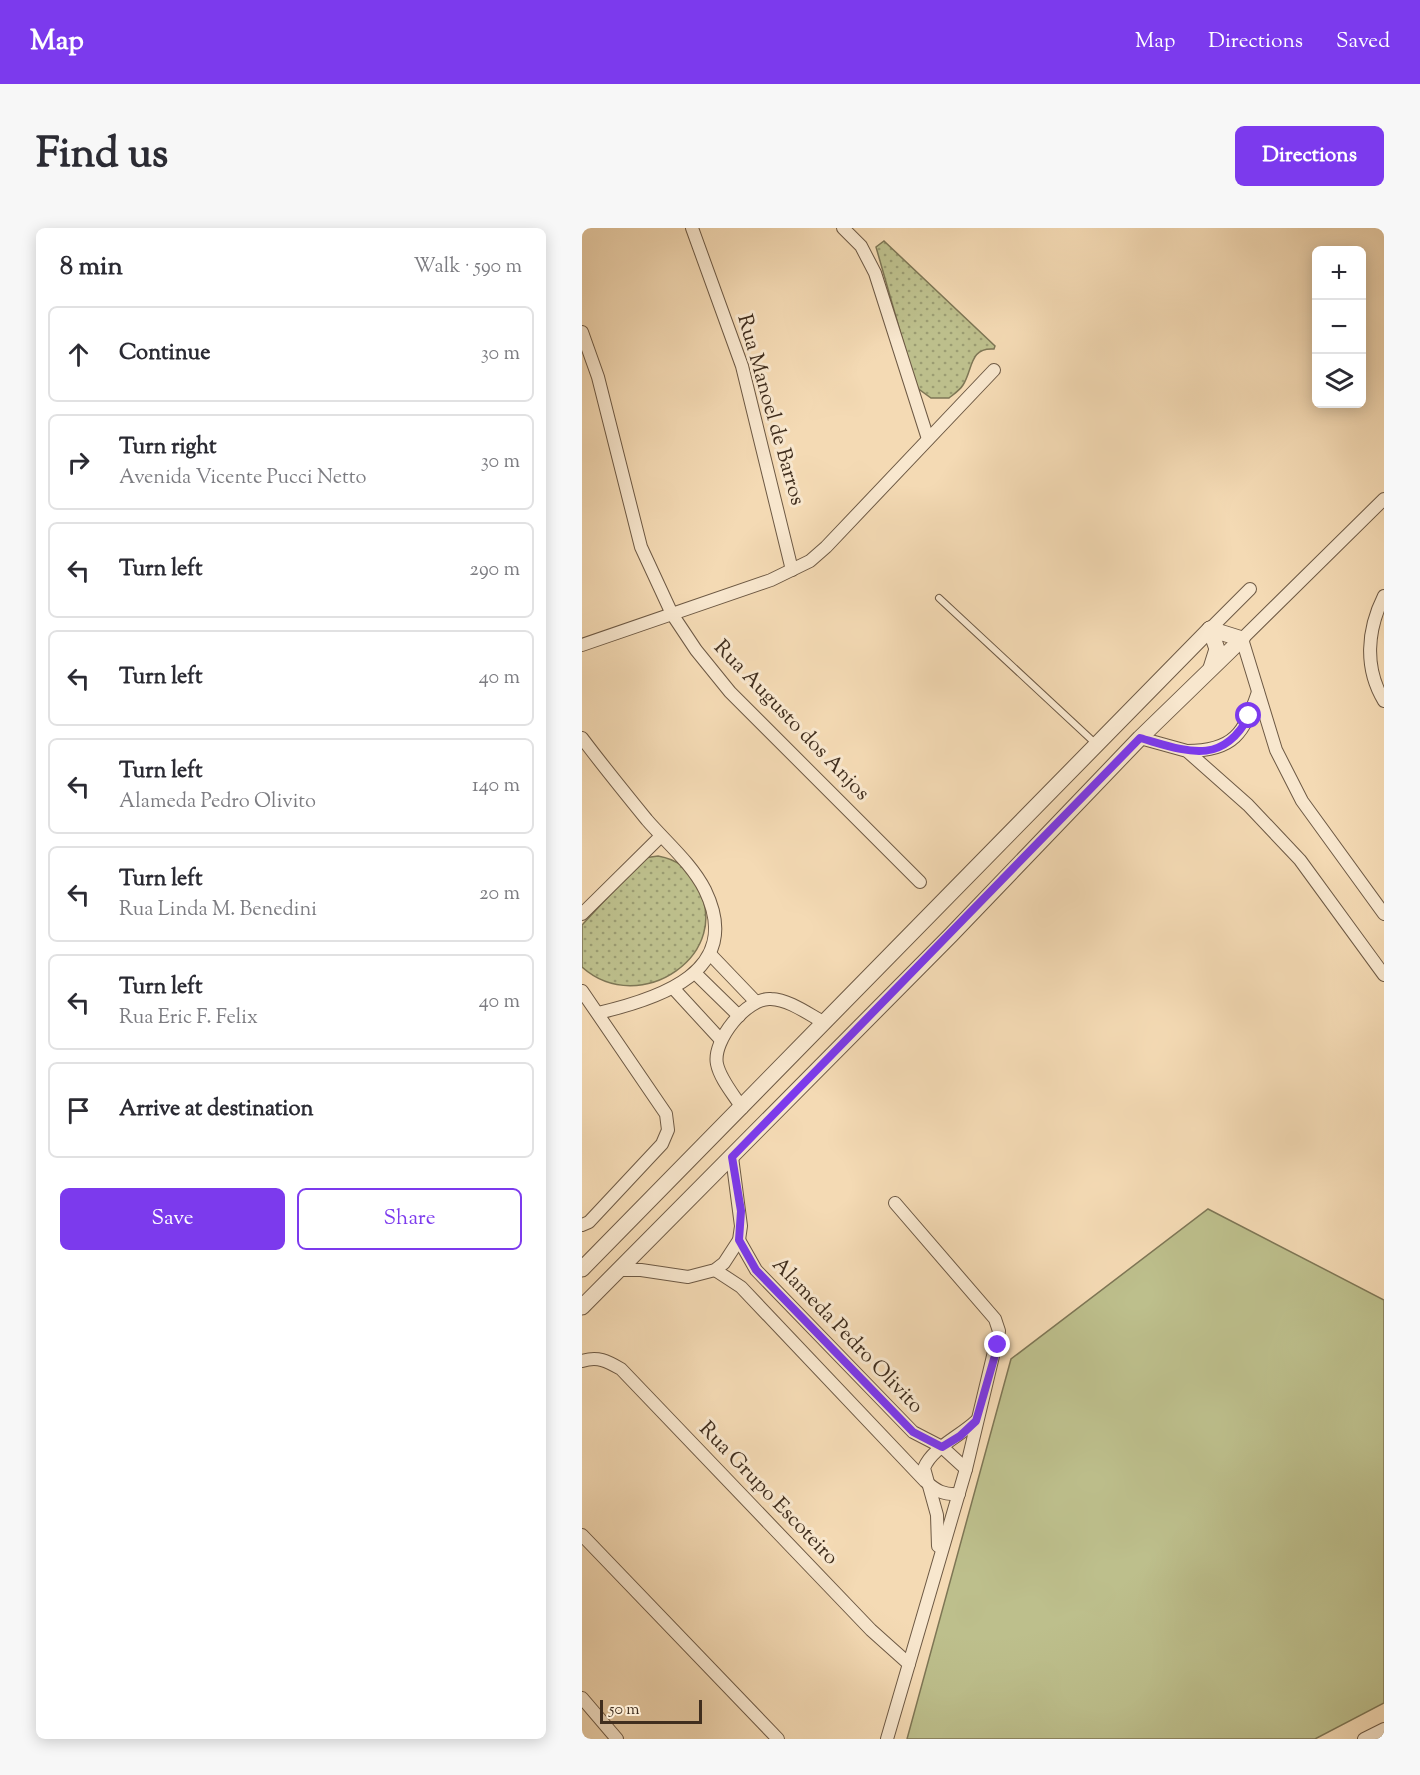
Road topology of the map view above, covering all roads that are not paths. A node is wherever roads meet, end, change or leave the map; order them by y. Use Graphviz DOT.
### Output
graph roads {
  1 [pos="692,228"];
  2 [pos="843,228"];
  3 [pos="582,332"];
  4 [pos="994,370"];
  5 [pos="928,439"];
  6 [pos="1384,499"];
  7 [pos="792,570"];
  8 [pos="1250,589"];
  9 [pos="1384,596"];
  10 [pos="939,598"];
  11 [pos="672,614"];
  12 [pos="1210,629"];
  13 [pos="1242,639"];
  14 [pos="582,645"];
  15 [pos="1211,668"];
  16 [pos="1258,692"];
  17 [pos="1384,701"];
  18 [pos="582,738"];
  19 [pos="1140,738"];
  20 [pos="1097,746"];
  21 [pos="1187,751"];
  22 [pos="661,836"];
  23 [pos="920,882"];
  24 [pos="582,914"];
  25 [pos="1384,914"];
  26 [pos="931,915"];
  27 [pos="951,934"];
  28 [pos="710,954"];
  29 [pos="695,973"];
  30 [pos="1384,975"];
  31 [pos="674,989"];
  32 [pos="582,991"];
  33 [pos="756,1002"];
  34 [pos="598,1013"];
  35 [pos="739,1016"];
  36 [pos="825,1023"];
  37 [pos="720,1039"];
  38 [pos="741,1108"];
  39 [pos="732,1157"];
  40 [pos="895,1203"];
  41 [pos="582,1225"];
  42 [pos="739,1240"];
  43 [pos="582,1269"];
  44 [pos="618,1270"];
  45 [pos="715,1270"];
  46 [pos="582,1307"];
  47 [pos="588,1359"];
  48 [pos="976,1421"];
  49 [pos="942,1447"];
  50 [pos="966,1469"];
  51 [pos="926,1481"];
  52 [pos="959,1494"];
  53 [pos="582,1535"];
  54 [pos="938,1560"];
  55 [pos="909,1664"];
  56 [pos="582,1698"];
  57 [pos="1384,1729"];
  58 [pos="617,1739"];
  59 [pos="778,1739"];
  60 [pos="887,1739"];
  61 [pos="1364,1739"];
  1 -- 7 [label="street, Rua Manoel de Barros"];
  2 -- 5 [label="street"];
  3 -- 11 [label="street, Rua Augusto dos Anjos"];
  4 -- 5 [label="street"];
  5 -- 7 [label="street"];
  6 -- 13 [label="street"];
  7 -- 11 [label="street"];
  8 -- 12 [label="street"];
  9 -- 17 [label="street"];
  10 -- 20 [label="lane"];
  11 -- 14 [label="street"];
  11 -- 23 [label="street, Rua Augusto dos Anjos"];
  12 -- 13 [label="street"];
  12 -- 15 [label="street"];
  12 -- 20 [label="street"];
  13 -- 15 [label="street"];
  13 -- 16 [label="street"];
  15 -- 19 [label="street"];
  16 -- 21 [label="street"];
  16 -- 25 [label="street"];
  18 -- 22 [label="street"];
  19 -- 21 [label="street"];
  19 -- 27 [label="street"];
  20 -- 26 [label="street"];
  21 -- 30 [label="street"];
  22 -- 24 [label="street"];
  22 -- 28 [label="street"];
  26 -- 27 [label="street"];
  26 -- 36 [label="street"];
  27 -- 39 [label="street"];
  28 -- 29 [label="street"];
  28 -- 33 [label="street"];
  29 -- 31 [label="street"];
  29 -- 35 [label="street"];
  31 -- 34 [label="street"];
  31 -- 37 [label="street"];
  32 -- 34 [label="street"];
  33 -- 35 [label="street"];
  33 -- 36 [label="street"];
  34 -- 41 [label="street"];
  35 -- 37 [label="street"];
  36 -- 38 [label="street"];
  37 -- 38 [label="street"];
  38 -- 43 [label="street"];
  39 -- 42 [label="street"];
  39 -- 44 [label="street"];
  40 -- 48 [label="street"];
  42 -- 45 [label="street"];
  42 -- 49 [label="street, Alameda Pedro Olivito"];
  44 -- 45 [label="street"];
  44 -- 46 [label="street"];
  45 -- 51 [label="street, Alameda Pedro Olivito"];
  47 -- 55 [label="street, Rua Grupo Escoteiro"];
  48 -- 49 [label="street"];
  48 -- 50 [label="street"];
  49 -- 50 [label="street, Alameda Pedro Olivito"];
  49 -- 51 [label="street"];
  50 -- 52 [label="street"];
  51 -- 52 [label="street, Alameda Pedro Olivito"];
  51 -- 54 [label="street"];
  52 -- 54 [label="street"];
  53 -- 59 [label="street"];
  54 -- 55 [label="street"];
  55 -- 60 [label="street"];
  56 -- 58 [label="street"];
  57 -- 61 [label="street"];
}
